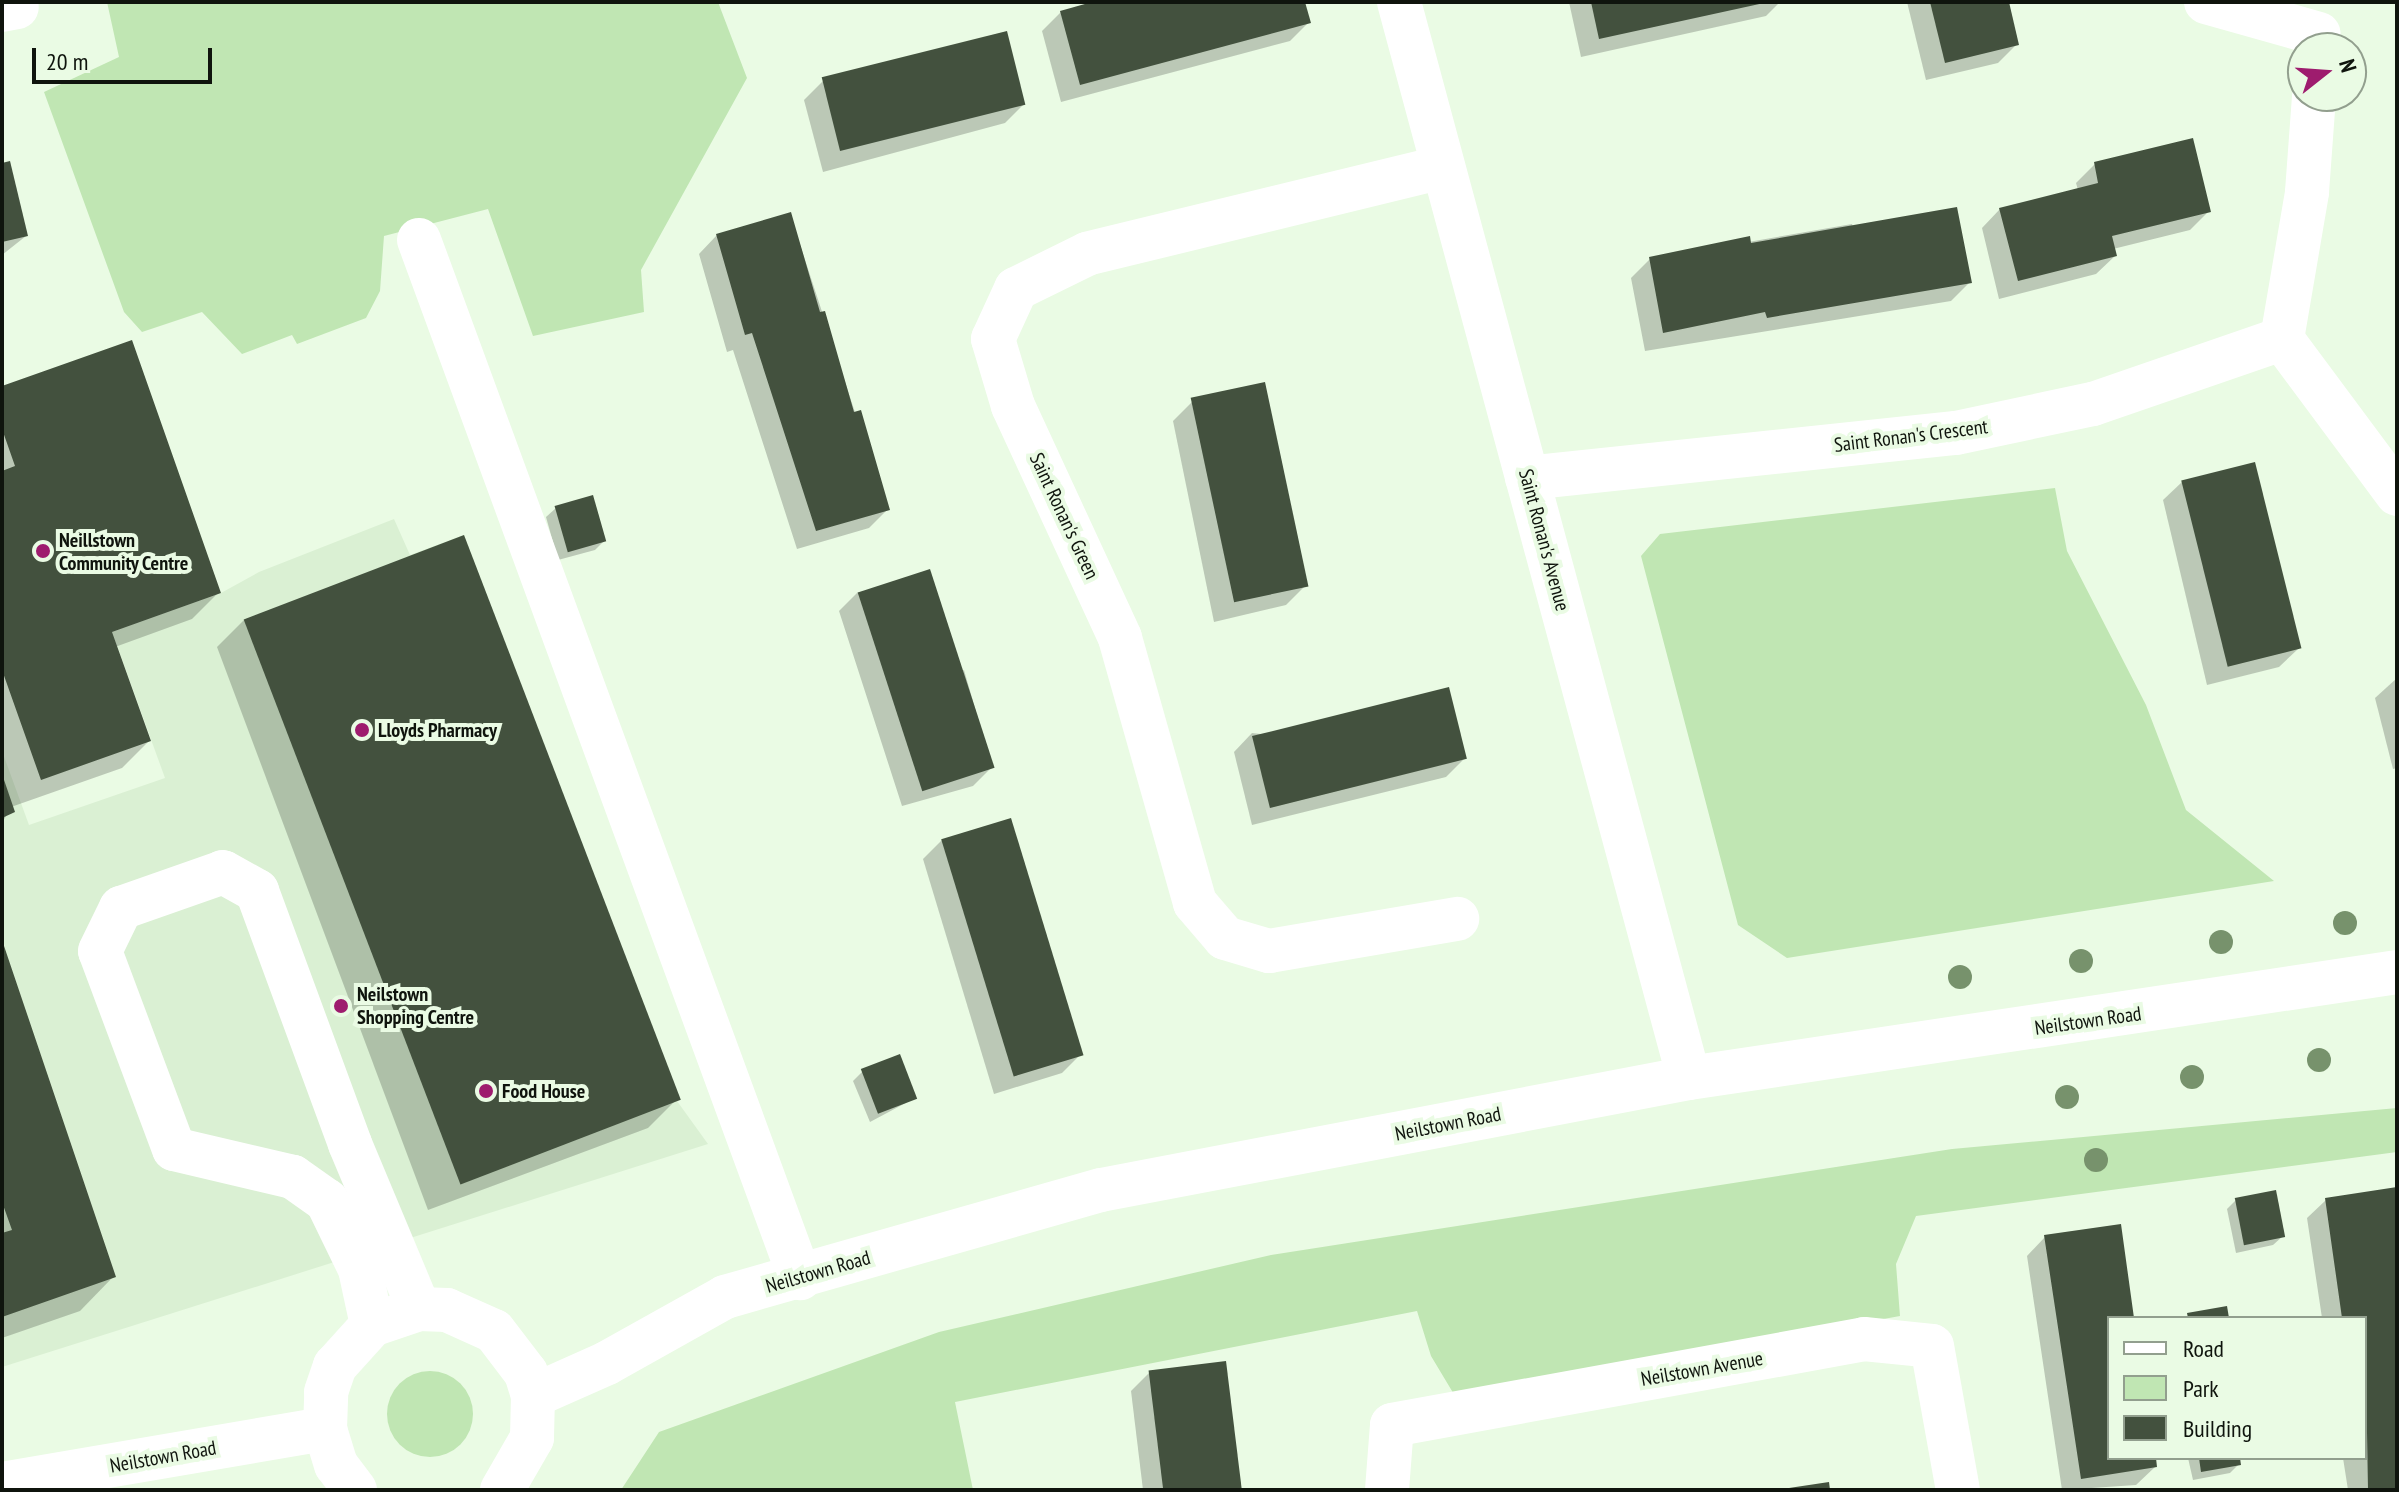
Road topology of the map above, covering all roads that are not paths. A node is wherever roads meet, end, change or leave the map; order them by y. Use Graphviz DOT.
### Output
graph roads {
  1 [pos="1399,2"];
  2 [pos="2206,2"];
  3 [pos="2318,28"];
  4 [pos="2313,112"];
  5 [pos="1443,167"];
  6 [pos="419,240"];
  7 [pos="2282,339"];
  8 [pos="1527,478"];
  9 [pos="2397,494"];
  10 [pos="1457,919"];
  11 [pos="2397,972"];
  12 [pos="1689,1078"];
  13 [pos="800,1278"];
  14 [pos="419,1309"];
  15 [pos="372,1325"];
  16 [pos="533,1396"];
  17 [pos="325,1429"];
  18 [pos="2,1484"];
  19 [pos="355,1490"];
  20 [pos="502,1490"];
  21 [pos="1387,1490"];
  22 [pos="1958,1490"];
  1 -- 5 [label="street, Saint Ronan's Avenue"];
  2 -- 3 [label="street"];
  4 -- 7 [label="street"];
  5 -- 8 [label="street, Saint Ronan's Avenue"];
  5 -- 10 [label="street, Saint Ronan's Green"];
  6 -- 13 [label="street"];
  7 -- 8 [label="street, Saint Ronan's Crescent"];
  7 -- 9 [label="street"];
  8 -- 12 [label="street, Saint Ronan's Avenue"];
  11 -- 12 [label="street, Neilstown Road"];
  12 -- 13 [label="street, Neilstown Road"];
  13 -- 16 [label="street, Neilstown Road"];
  14 -- 15 [label="street"];
  14 -- 15 [label="street"];
  14 -- 16 [label="street"];
  15 -- 17 [label="street"];
  16 -- 20 [label="street"];
  17 -- 18 [label="street, Neilstown Road"];
  17 -- 19 [label="street"];
  21 -- 22 [label="street, Neilstown Avenue"];
}
